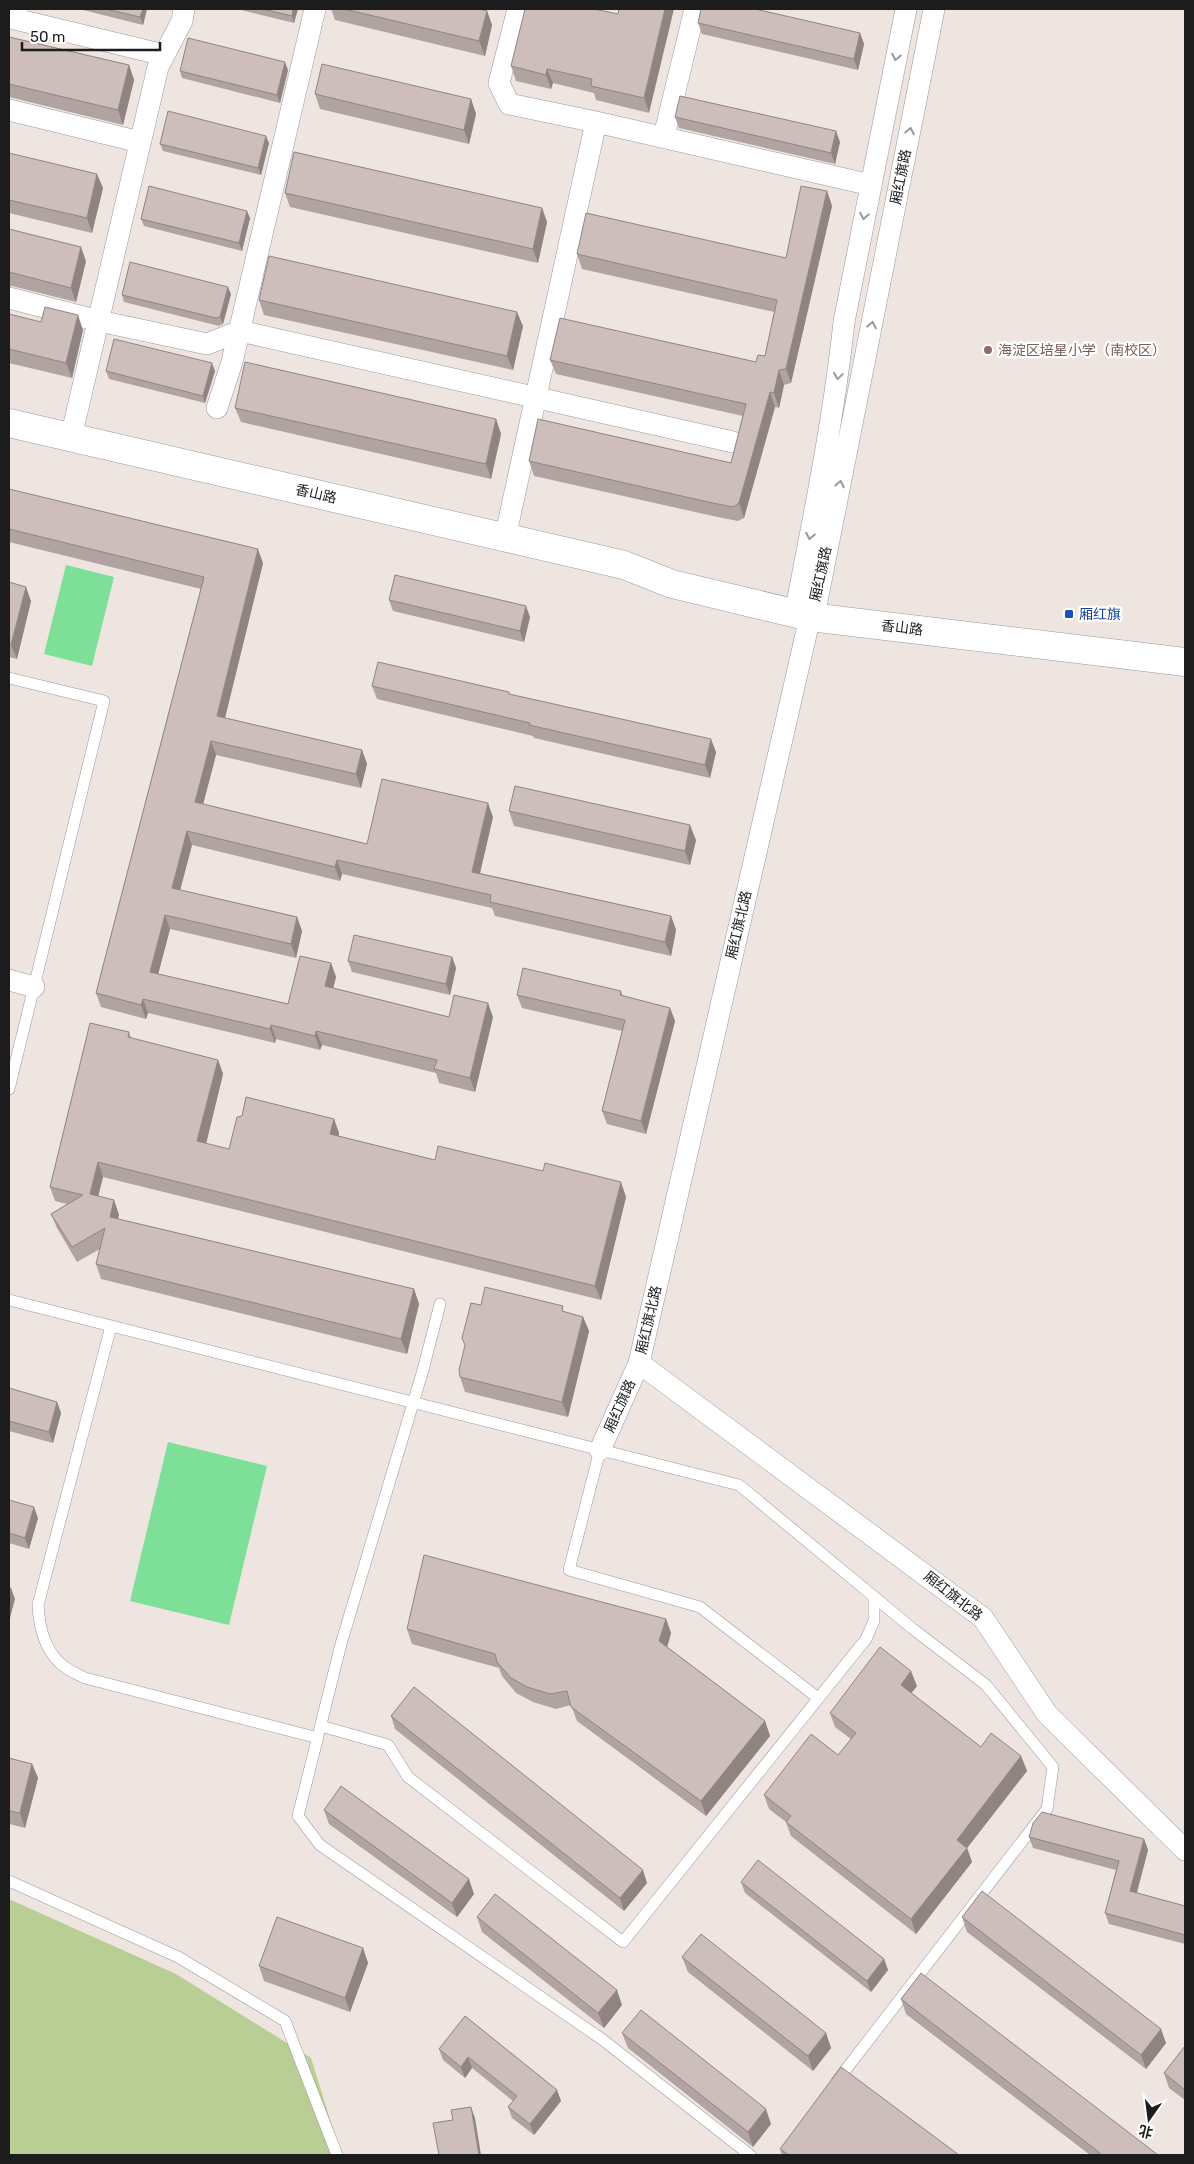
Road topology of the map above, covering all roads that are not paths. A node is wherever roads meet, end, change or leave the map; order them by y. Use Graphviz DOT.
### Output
graph roads {
  1 [pos="17,9"];
  2 [pos="184,9"];
  3 [pos="314,9"];
  4 [pos="518,9"];
  5 [pos="695,9"];
  6 [pos="906,9"];
  7 [pos="934,9"];
  8 [pos="164,55"];
  9 [pos="9,110"];
  10 [pos="596,122"];
  11 [pos="664,136"];
  12 [pos="140,142"];
  13 [pos="871,184"];
  14 [pos="9,298"];
  15 [pos="99,321"];
  16 [pos="240,331"];
  17 [pos="536,398"];
  18 [pos="217,408"];
  19 [pos="9,422"];
  20 [pos="72,437"];
  21 [pos="733,442"];
  22 [pos="505,538"];
  23 [pos="808,605"];
  24 [pos="1185,645"];
  25 [pos="1185,662"];
  26 [pos="9,678"];
  27 [pos="9,980"];
  28 [pos="34,987"];
  29 [pos="9,1089"];
  30 [pos="9,1300"];
  31 [pos="440,1304"];
  32 [pos="111,1326"];
  33 [pos="639,1363"];
  34 [pos="413,1404"];
  35 [pos="600,1450"];
  36 [pos="874,1597"];
  37 [pos="818,1698"];
  38 [pos="321,1726"];
  39 [pos="318,1738"];
  40 [pos="1185,1850"];
  41 [pos="9,1881"];
  42 [pos="828,2092"];
  43 [pos="337,2155"];
  44 [pos="750,2155"];
  1 -- 8 [label="street"];
  2 -- 8 [label="street"];
  3 -- 16 [label="street"];
  4 -- 10 [label="street"];
  5 -- 11 [label="street"];
  6 -- 13 [label="street, 厢红旗路, one-way"];
  23 -- 7 [label="street, 厢红旗路, one-way"];
  8 -- 12 [label="street"];
  9 -- 12 [label="street"];
  10 -- 11 [label="street"];
  10 -- 17 [label="street"];
  11 -- 13 [label="street"];
  12 -- 15 [label="street"];
  13 -- 23 [label="street, 厢红旗路, one-way"];
  14 -- 15 [label="street"];
  15 -- 16 [label="street"];
  15 -- 20 [label="street"];
  16 -- 17 [label="street"];
  16 -- 18 [label="street"];
  17 -- 21 [label="street"];
  17 -- 22 [label="street"];
  19 -- 20 [label="street, 香山路"];
  20 -- 22 [label="street, 香山路"];
  22 -- 23 [label="street, 香山路"];
  23 -- 24 [label="street, 香山路"];
  23 -- 25 [label="street, 香山路"];
  23 -- 33 [label="street, 厢红旗北路"];
  26 -- 28 [label="lane"];
  27 -- 28 [label="street"];
  28 -- 29 [label="lane"];
  30 -- 32 [label="lane"];
  31 -- 34 [label="lane"];
  32 -- 34 [label="lane"];
  32 -- 39 [label="lane"];
  33 -- 35 [label="street, 厢红旗路"];
  33 -- 40 [label="street, 厢红旗北路"];
  34 -- 35 [label="lane"];
  34 -- 38 [label="lane"];
  35 -- 36 [label="lane"];
  35 -- 37 [label="lane"];
  36 -- 37 [label="lane"];
  36 -- 42 [label="lane"];
  37 -- 38 [label="lane"];
  38 -- 39 [label="lane"];
  39 -- 44 [label="lane"];
  41 -- 43 [label="lane"];
}
